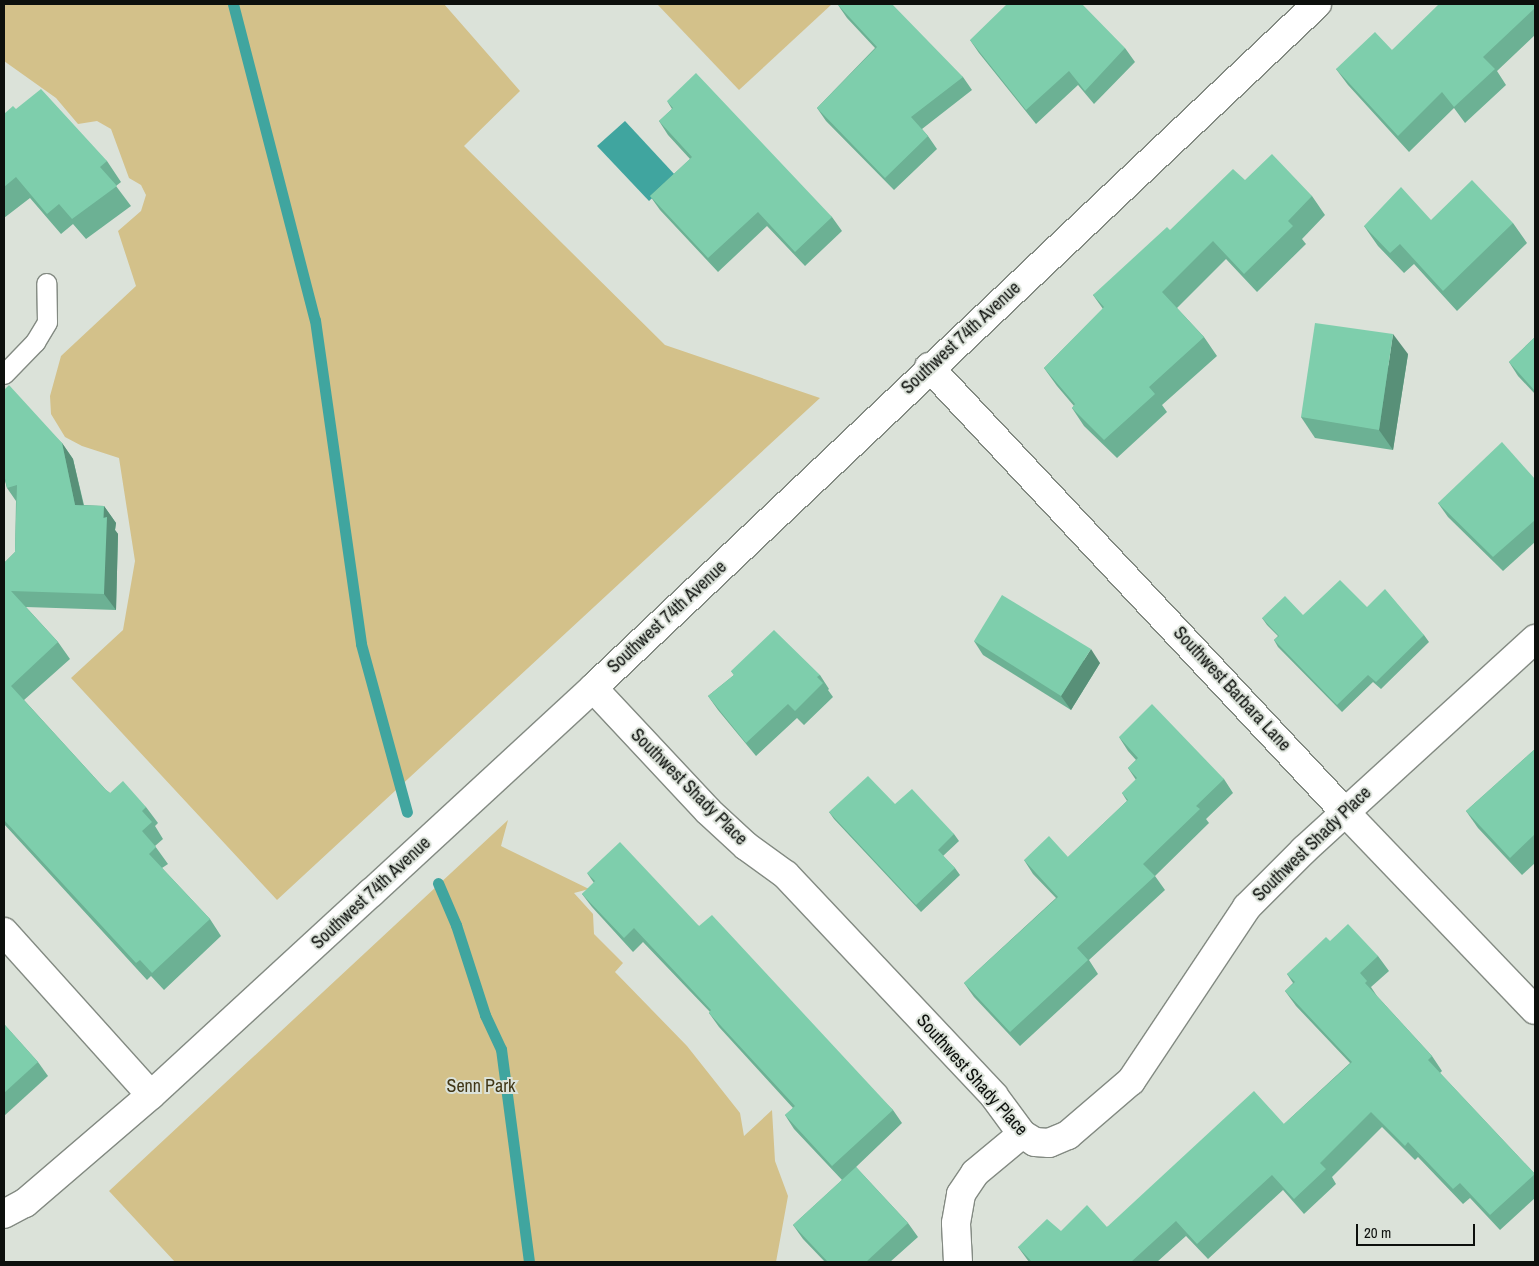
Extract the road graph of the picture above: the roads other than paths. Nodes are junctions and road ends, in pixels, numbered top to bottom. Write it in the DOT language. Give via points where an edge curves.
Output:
graph roads {
  1 [pos="1317,4"];
  2 [pos="46,283"];
  3 [pos="929,367"];
  4 [pos="4,374"];
  5 [pos="1535,638"];
  6 [pos="593,688"];
  7 [pos="1345,812"];
  8 [pos="4,932"];
  9 [pos="1535,1010"];
  10 [pos="152,1095"];
  11 [pos="1022,1134"];
  12 [pos="4,1214"];
  13 [pos="958,1262"];
  1 -- 3 [label="street, Southwest 74th Avenue"];
  2 -- 4 [label="lane" via="47,322 35,342"];
  3 -- 6 [label="street, Southwest 74th Avenue"];
  3 -- 7 [label="street, Southwest Barbara Lane"];
  5 -- 7 [label="street, Southwest Shady Place"];
  6 -- 10 [label="street, Southwest 74th Avenue"];
  6 -- 11 [label="street, Southwest Shady Place" via="708,811 746,846 786,875 994,1096"];
  7 -- 9 [label="street, Southwest Barbara Lane"];
  7 -- 11 [label="street, Southwest Shady Place" via="1247,907 1131,1081 1068,1135 1049,1143 1035,1142"];
  8 -- 10 [label="street"];
  10 -- 12 [label="street, Southwest 74th Avenue" via="24,1203"];
  11 -- 13 [label="street" via="975,1173 960,1194 956,1223"];
}
